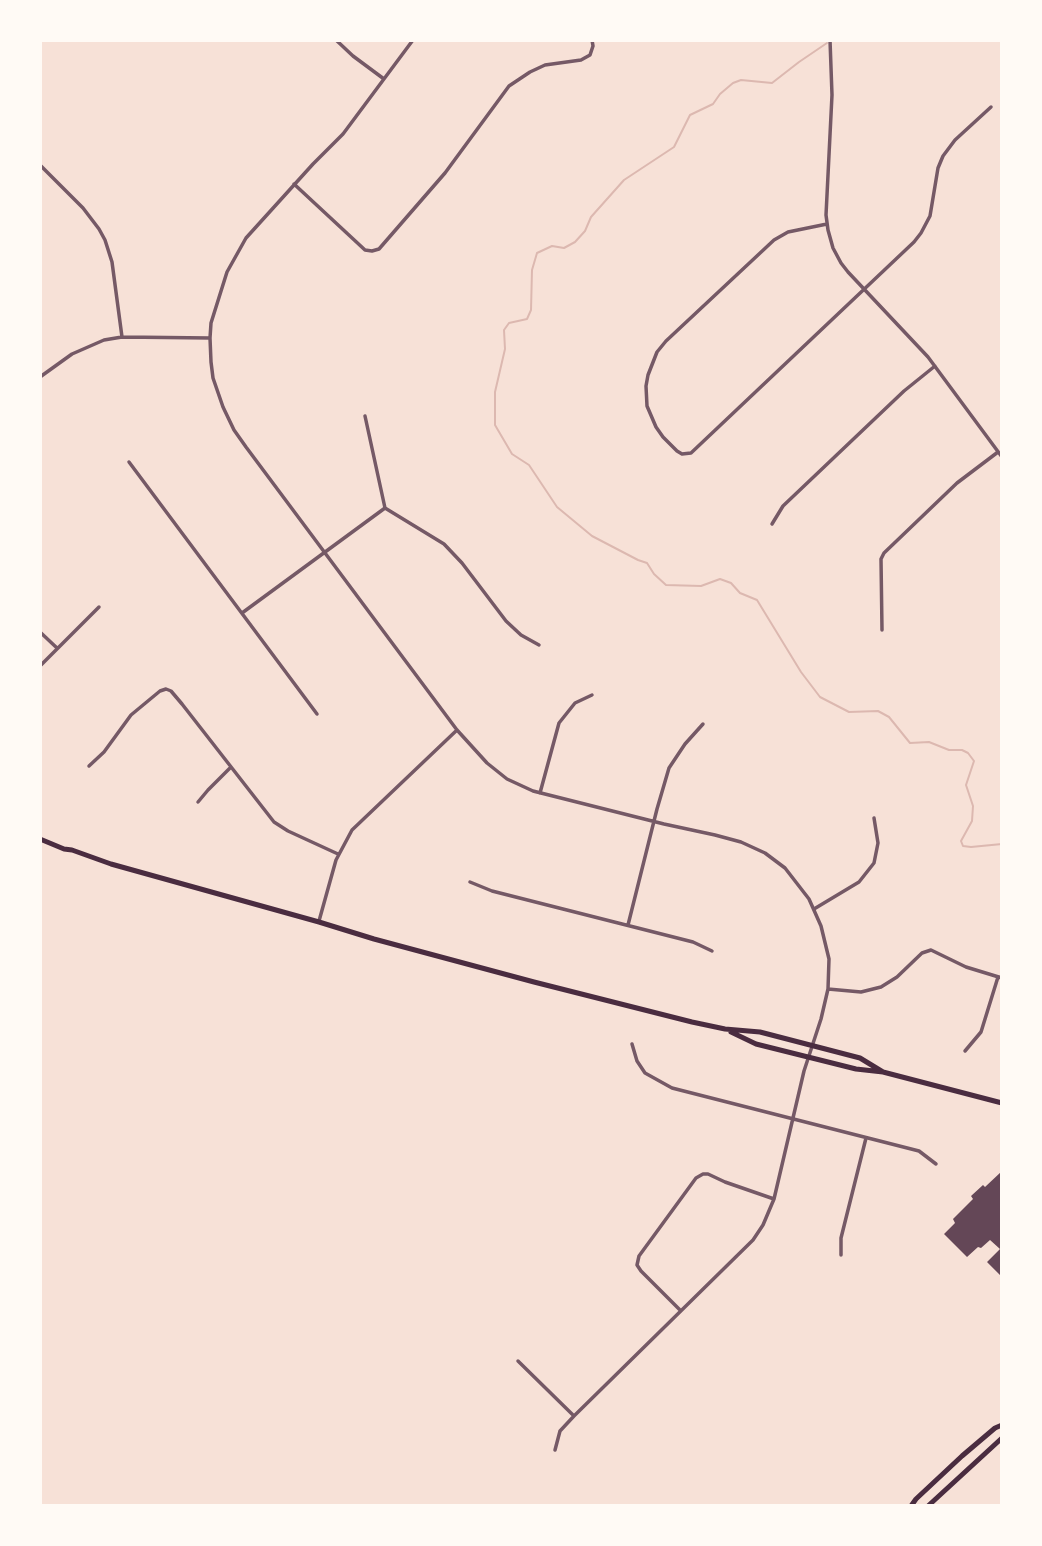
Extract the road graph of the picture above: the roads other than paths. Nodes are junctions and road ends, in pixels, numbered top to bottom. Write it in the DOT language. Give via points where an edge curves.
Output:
graph roads {
  1 [pos="336,40"];
  2 [pos="413,40"];
  3 [pos="592,40"];
  4 [pos="830,40"];
  5 [pos="384,79"];
  6 [pos="991,107"];
  7 [pos="40,165"];
  8 [pos="294,184"];
  9 [pos="827,224"];
  10 [pos="864,288"];
  11 [pos="122,337"];
  12 [pos="210,338"];
  13 [pos="935,366"];
  14 [pos="40,377"];
  15 [pos="365,416"];
  16 [pos="998,452"];
  17 [pos="1002,457"];
  18 [pos="129,462"];
  19 [pos="385,508"];
  20 [pos="772,524"];
  21 [pos="325,552"];
  22 [pos="99,607"];
  23 [pos="242,613"];
  24 [pos="881,630"];
  25 [pos="40,632"];
  26 [pos="539,645"];
  27 [pos="57,648"];
  28 [pos="40,666"];
  29 [pos="592,695"];
  30 [pos="317,714"];
  31 [pos="703,724"];
  32 [pos="457,730"];
  33 [pos="89,766"];
  34 [pos="231,767"];
  35 [pos="540,793"];
  36 [pos="198,802"];
  37 [pos="874,818"];
  38 [pos="654,821"];
  39 [pos="40,839"];
  40 [pos="338,854"];
  41 [pos="470,882"];
  42 [pos="814,909"];
  43 [pos="319,922"];
  44 [pos="628,925"];
  45 [pos="712,951"];
  46 [pos="1000,978"];
  47 [pos="828,989"];
  48 [pos="725,1029"];
  49 [pos="632,1044"];
  50 [pos="813,1045"];
  51 [pos="965,1051"];
  52 [pos="809,1057"];
  53 [pos="883,1072"];
  54 [pos="1002,1102"];
  55 [pos="794,1120"];
  56 [pos="866,1138"];
  57 [pos="936,1164"];
  58 [pos="774,1199"];
  59 [pos="841,1255"];
  60 [pos="680,1310"];
  61 [pos="518,1361"];
  62 [pos="574,1416"];
  63 [pos="1002,1424"];
  64 [pos="1002,1438"];
  65 [pos="555,1450"];
  66 [pos="911,1506"];
  67 [pos="928,1506"];
  1 -- 5 [label="street"];
  2 -- 5 [label="street"];
  3 -- 8 [label="street" via="590,55 581,60 545,65 509,86 445,173 379,249 365,250"];
  4 -- 9 [label="street"];
  5 -- 8 [label="street" via="343,134"];
  6 -- 10 [label="street" via="943,156 930,216 921,233"];
  7 -- 11 [label="street" via="83,208 105,240"];
  8 -- 12 [label="street" via="246,238 227,272"];
  9 -- 10 [label="street" via="841,263"];
  9 -- 10 [label="street" via="774,240 657,352 648,375 646,400 663,437 682,454 691,453"];
  10 -- 13 [label="street"];
  11 -- 12 [label="street"];
  11 -- 14 [label="street" via="78,351"];
  12 -- 21 [label="street" via="215,385 234,430"];
  13 -- 16 [label="street"];
  13 -- 20 [label="street" via="783,506"];
  15 -- 19 [label="street"];
  16 -- 17 [label="street"];
  16 -- 24 [label="street" via="957,483 884,554"];
  18 -- 23 [label="street"];
  19 -- 21 [label="street"];
  19 -- 26 [label="street" via="444,544 506,621"];
  21 -- 23 [label="street"];
  21 -- 32 [label="street"];
  22 -- 27 [label="street"];
  23 -- 30 [label="street"];
  25 -- 27 [label="street"];
  27 -- 28 [label="street"];
  29 -- 35 [label="street" via="575,703 559,723"];
  31 -- 38 [label="street" via="669,768"];
  32 -- 35 [label="street" via="500,775"];
  32 -- 40 [label="street" via="355,827"];
  33 -- 34 [label="street" via="131,715 166,689"];
  34 -- 36 [label="street"];
  34 -- 40 [label="street" via="274,822"];
  35 -- 38 [label="street"];
  37 -- 42 [label="street" via="878,843 874,863 859,882"];
  38 -- 42 [label="street" via="741,842 765,853 785,867"];
  38 -- 44 [label="street"];
  39 -- 43 [label="main road" via="111,864"];
  40 -- 43 [label="street"];
  41 -- 44 [label="street"];
  42 -- 47 [label="street" via="827,946"];
  43 -- 48 [label="main road"];
  44 -- 45 [label="street"];
  46 -- 47 [label="street" via="931,950 881,987 861,992"];
  46 -- 51 [label="street" via="981,1032"];
  47 -- 50 [label="street"];
  48 -- 50 [label="main road"];
  48 -- 52 [label="main road" via="756,1044"];
  49 -- 55 [label="street" via="645,1073 663,1084"];
  50 -- 52 [label="street"];
  50 -- 53 [label="main road" via="860,1058"];
  52 -- 53 [label="main road"];
  52 -- 55 [label="street"];
  53 -- 54 [label="main road"];
  55 -- 56 [label="street"];
  55 -- 58 [label="street"];
  56 -- 57 [label="street" via="919,1151"];
  56 -- 59 [label="street" via="841,1238"];
  58 -- 60 [label="street" via="753,1240"];
  58 -- 60 [label="street" via="708,1174 696,1178 637,1265"];
  60 -- 62 [label="street"];
  61 -- 62 [label="street"];
  62 -- 65 [label="street" via="560,1432"];
  63 -- 66 [label="main road"];
  64 -- 67 [label="main road"];
}
